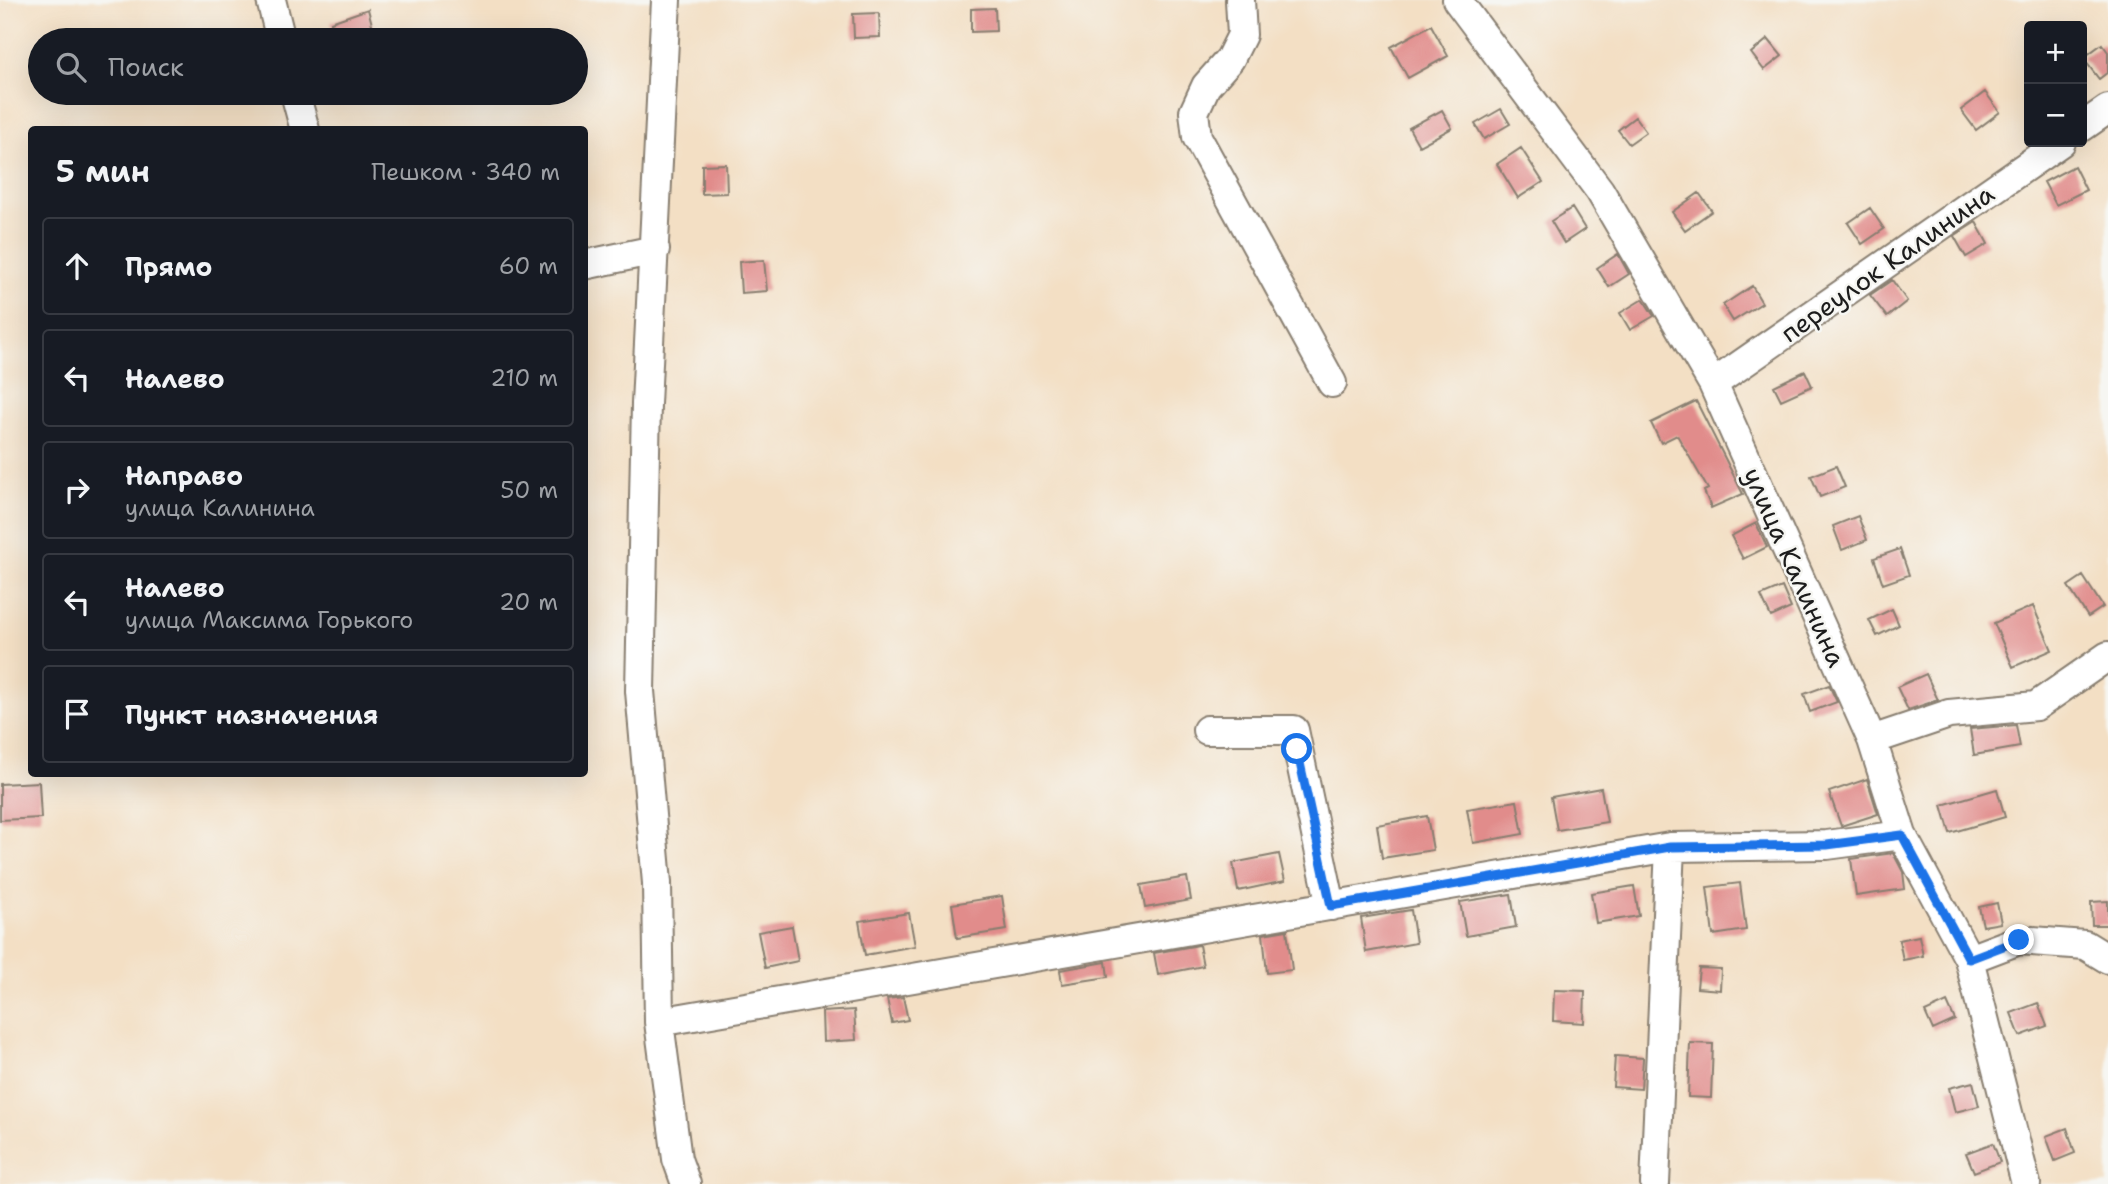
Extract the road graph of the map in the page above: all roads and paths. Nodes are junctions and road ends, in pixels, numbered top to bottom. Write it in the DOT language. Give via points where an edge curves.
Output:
graph roads {
  1 [pos="271,0"];
  2 [pos="666,0"];
  3 [pos="1240,0"];
  4 [pos="1457,0"];
  5 [pos="278,28"];
  6 [pos="298,105"];
  7 [pos="2108,109"];
  8 [pos="2087,124"];
  9 [pos="304,126"];
  10 [pos="2054,147"];
  11 [pos="655,250"];
  12 [pos="588,264"];
  13 [pos="1332,383"];
  14 [pos="1713,384"];
  15 [pos="2108,656"];
  16 [pos="1207,730"];
  17 [pos="1872,740"];
  18 [pos="1902,835"];
  19 [pos="1670,847"];
  20 [pos="1331,906"];
  21 [pos="1969,959"];
  22 [pos="2108,959"];
  23 [pos="659,1022"];
  24 [pos="686,1184"];
  25 [pos="1655,1184"];
  26 [pos="2025,1184"];
  1 -- 5 [label="street"];
  2 -- 11 [label="street"];
  3 -- 13 [label="street" via="1242,35 1206,86 1194,112 1196,137"];
  4 -- 14 [label="street, улица Калинина" via="1600,191"];
  6 -- 9 [label="street"];
  7 -- 8 [label="street"];
  10 -- 14 [label="street, переулок Калинина"];
  11 -- 12 [label="street"];
  11 -- 23 [label="street" via="646,404 640,691 657,883"];
  14 -- 17 [label="street, улица Калинина"];
  15 -- 17 [label="street" via="2036,706 1949,714"];
  16 -- 20 [label="street" via="1294,730"];
  17 -- 18 [label="street, улица Калинина"];
  18 -- 19 [label="street" via="1827,845"];
  18 -- 21 [label="street, улица Калинина"];
  19 -- 20 [label="street"];
  19 -- 25 [label="street"];
  20 -- 23 [label="street"];
  21 -- 22 [label="street" via="2019,940 2085,945"];
  21 -- 26 [label="street, улица Калинина"];
  23 -- 24 [label="street" via="677,1159"];
}
